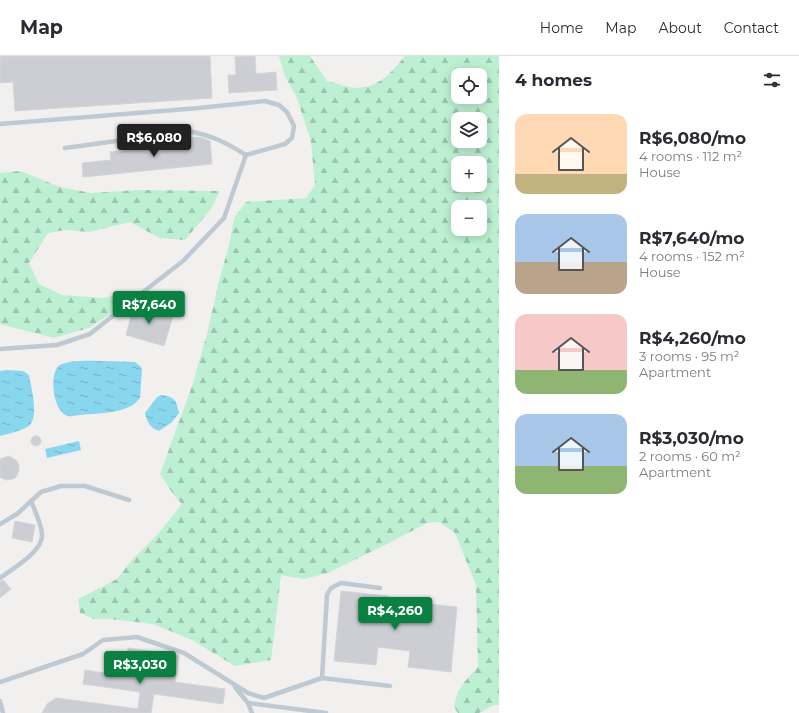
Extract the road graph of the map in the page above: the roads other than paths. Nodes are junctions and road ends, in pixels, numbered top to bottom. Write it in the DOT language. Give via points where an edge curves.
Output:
graph roads {
  1 [pos="0,124"];
  2 [pos="65,148"];
  3 [pos="246,155"];
  4 [pos="0,349"];
  5 [pos="129,500"];
  6 [pos="31,501"];
  7 [pos="0,524"];
  8 [pos="0,578"];
  9 [pos="380,588"];
  10 [pos="322,678"];
  11 [pos="0,682"];
  12 [pos="231,683"];
  13 [pos="390,686"];
  14 [pos="0,700"];
  15 [pos="248,703"];
  16 [pos="3,713"];
  17 [pos="252,713"];
  18 [pos="326,713"];
  1 -- 3 [label="lane" via="265,102 279,105 287,112 294,126 292,138 285,144"];
  2 -- 3 [label="lane" via="189,131 209,135"];
  3 -- 4 [label="lane" via="224,218 183,261 129,304 90,334 57,345"];
  5 -- 6 [label="lane" via="85,486 61,486 41,492"];
  6 -- 7 [label="lane" via="17,514"];
  6 -- 8 [label="lane" via="42,535 40,545"];
  9 -- 10 [label="lane" via="341,583 331,588 327,595"];
  10 -- 12 [label="lane" via="264,698 248,693"];
  10 -- 13 [label="lane"];
  11 -- 12 [label="lane" via="83,654 103,640 137,637 184,652"];
  12 -- 15 [label="lane"];
  14 -- 16 [label="lane"];
  15 -- 17 [label="lane"];
  15 -- 18 [label="lane"];
}
